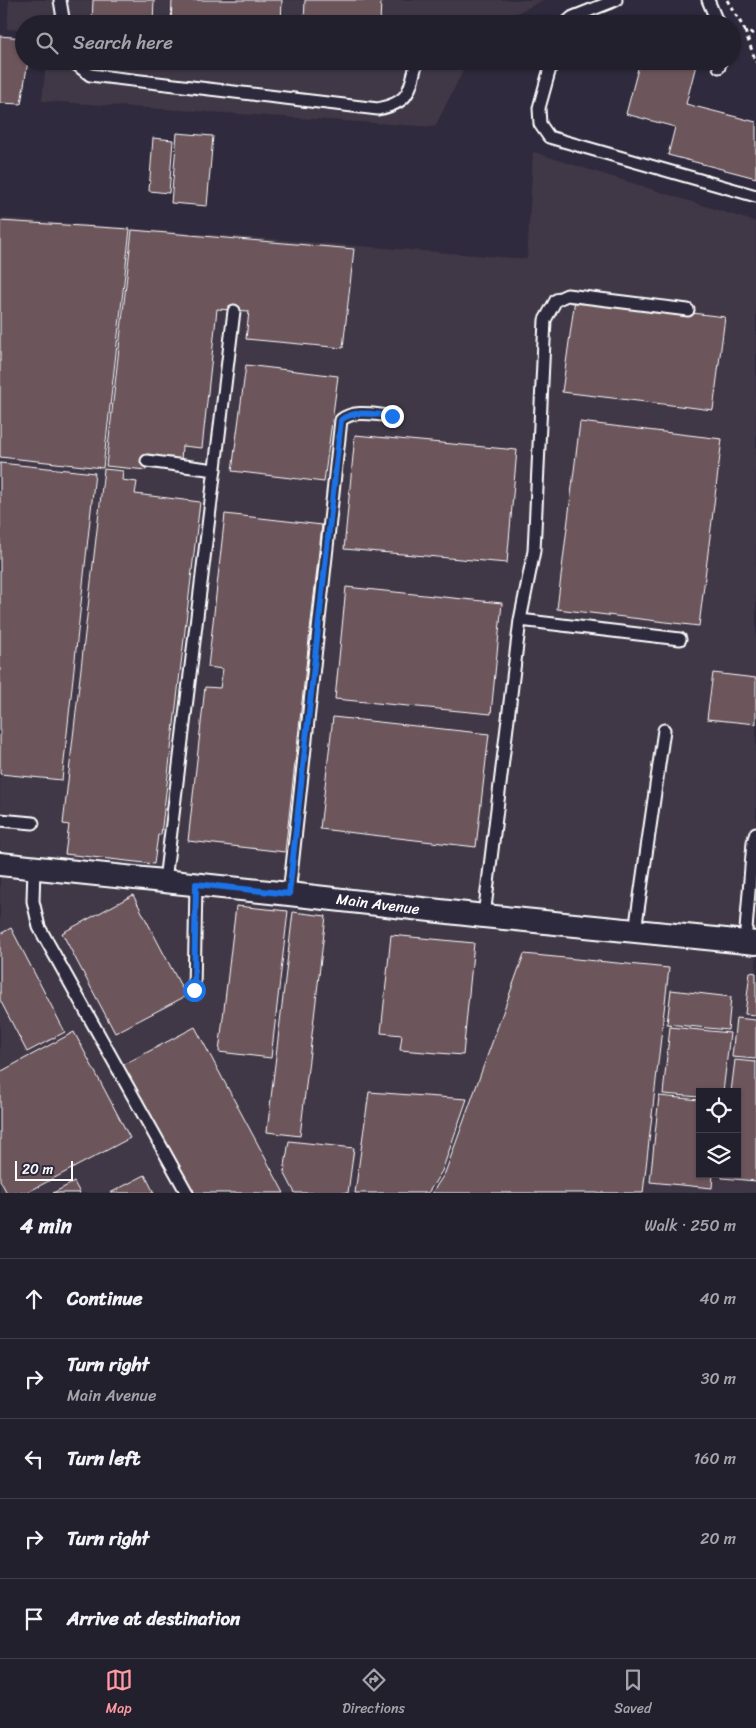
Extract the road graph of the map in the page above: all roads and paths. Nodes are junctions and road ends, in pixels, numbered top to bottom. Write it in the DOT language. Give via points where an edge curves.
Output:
graph roads {
  1 [pos="60,0"];
  2 [pos="616,0"];
  3 [pos="708,0"];
  4 [pos="727,0"];
  5 [pos="62,15"];
  6 [pos="578,15"];
  7 [pos="714,15"];
  8 [pos="736,15"];
  9 [pos="741,23"];
  10 [pos="745,30"];
  11 [pos="756,35"];
  12 [pos="756,62"];
  13 [pos="83,70"];
  14 [pos="415,70"];
  15 [pos="550,70"];
  16 [pos="756,196"];
  17 [pos="688,310"];
  18 [pos="234,311"];
  19 [pos="392,416"];
  20 [pos="147,461"];
  21 [pos="215,470"];
  22 [pos="520,620"];
  23 [pos="680,639"];
  24 [pos="664,730"];
  25 [pos="0,820"];
  26 [pos="33,823"];
  27 [pos="756,832"];
  28 [pos="0,864"];
  29 [pos="34,868"];
  30 [pos="165,881"];
  31 [pos="196,884"];
  32 [pos="289,894"];
  33 [pos="484,916"];
  34 [pos="635,931"];
  35 [pos="751,943"];
  36 [pos="194,990"];
  37 [pos="187,1193"];
  1 -- 5 [label="lane"];
  2 -- 6 [label="lane"];
  3 -- 7 [label="lane"];
  4 -- 8 [label="path"];
  9 -- 10 [label="path"];
  10 -- 11 [label="path"];
  10 -- 12 [label="path"];
  13 -- 14 [label="lane" via="90,76 378,109 403,100"];
  15 -- 16 [label="lane" via="539,108 540,124 549,137"];
  17 -- 22 [label="lane" via="567,295 556,300 549,311 545,320 534,551"];
  18 -- 21 [label="lane"];
  19 -- 32 [label="lane" via="356,413 341,420"];
  20 -- 21 [label="lane"];
  21 -- 30 [label="lane"];
  22 -- 23 [label="lane"];
  22 -- 33 [label="lane"];
  24 -- 34 [label="lane"];
  25 -- 26 [label="lane"];
  27 -- 35 [label="lane" via="753,842"];
  28 -- 29 [label="street, Main Avenue"];
  29 -- 30 [label="street, Main Avenue"];
  29 -- 37 [label="lane" via="33,901 38,927"];
  30 -- 31 [label="street, Main Avenue"];
  31 -- 32 [label="street, Main Avenue"];
  31 -- 36 [label="lane"];
  32 -- 33 [label="street, Main Avenue"];
  33 -- 34 [label="street, Main Avenue"];
  34 -- 35 [label="street, Main Avenue"];
}
